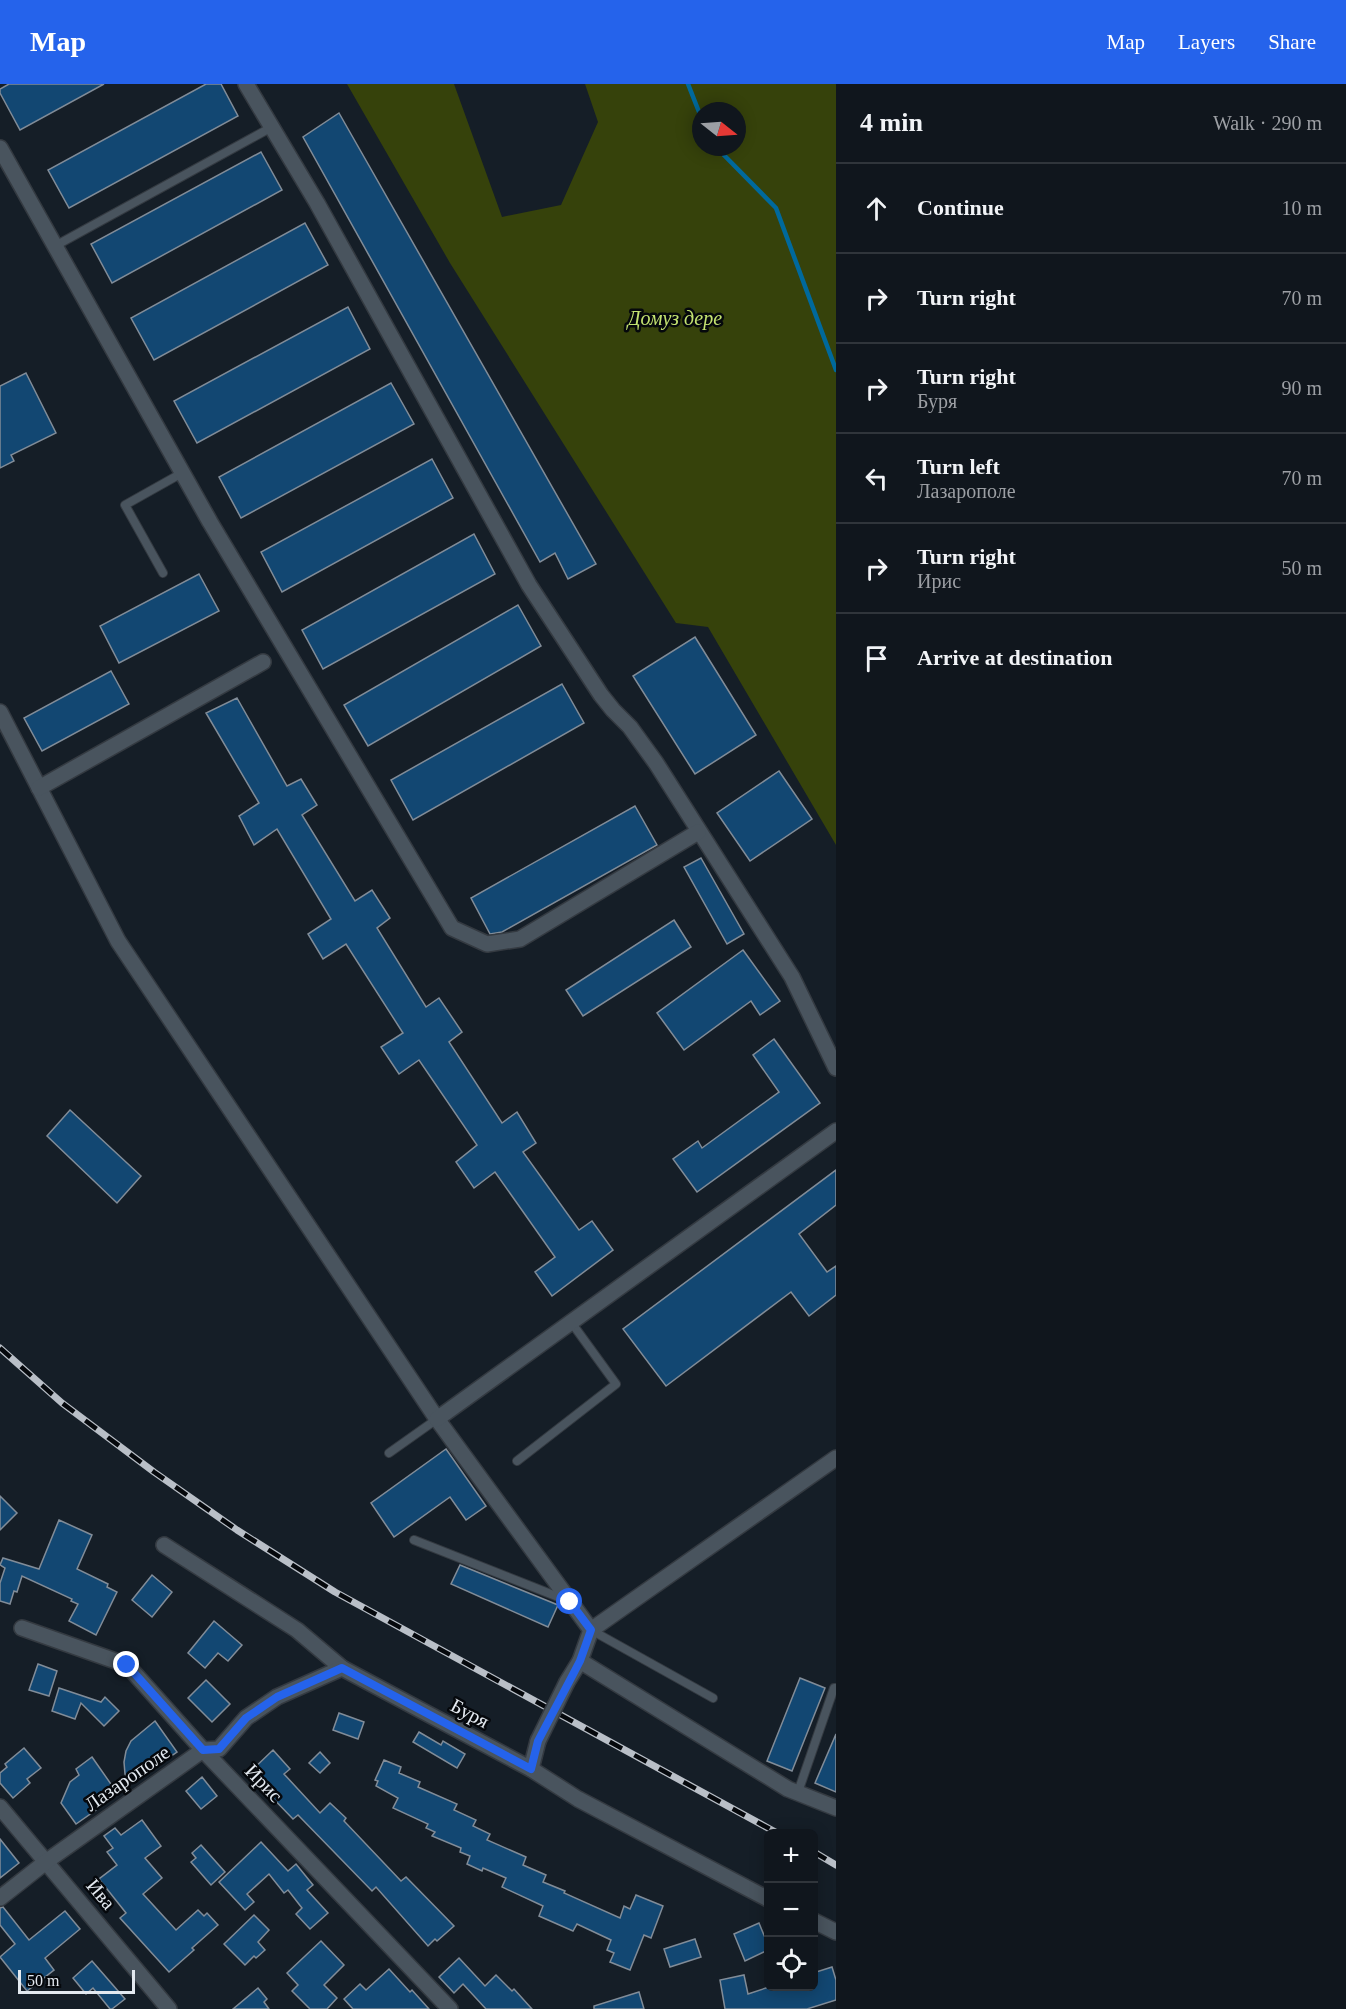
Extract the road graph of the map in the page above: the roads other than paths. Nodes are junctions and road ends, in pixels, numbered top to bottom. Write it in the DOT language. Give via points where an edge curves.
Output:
graph roads {
  1 [pos="246,84"];
  2 [pos="272,127"];
  3 [pos="0,148"];
  4 [pos="55,246"];
  5 [pos="182,473"];
  6 [pos="163,573"];
  7 [pos="262,662"];
  8 [pos="0,712"];
  9 [pos="39,788"];
  10 [pos="698,832"];
  11 [pos="836,1068"];
  12 [pos="836,1131"];
  13 [pos="571,1322"];
  14 [pos="436,1419"];
  15 [pos="389,1454"];
  16 [pos="836,1458"];
  17 [pos="517,1461"];
  18 [pos="414,1540"];
  19 [pos="164,1545"];
  20 [pos="570,1602"];
  21 [pos="22,1628"];
  22 [pos="591,1630"];
  23 [pos="580,1661"];
  24 [pos="342,1668"];
  25 [pos="836,1688"];
  26 [pos="714,1698"];
  27 [pos="203,1750"];
  28 [pos="531,1769"];
  29 [pos="798,1792"];
  30 [pos="0,1807"];
  31 [pos="836,1808"];
  32 [pos="47,1861"];
  33 [pos="764,1897"];
  34 [pos="0,1899"];
  35 [pos="818,1923"];
  36 [pos="836,1932"];
  37 [pos="169,2009"];
  38 [pos="450,2009"];
  1 -- 2 [label="street"];
  2 -- 4 [label="lane"];
  2 -- 10 [label="street" via="529,585 601,695 656,763"];
  3 -- 4 [label="street"];
  4 -- 5 [label="street"];
  5 -- 6 [label="lane" via="125,505"];
  5 -- 10 [label="street" via="452,928 487,944 520,939"];
  7 -- 9 [label="street"];
  8 -- 9 [label="street"];
  9 -- 14 [label="street" via="118,941"];
  10 -- 11 [label="street" via="792,977"];
  12 -- 13 [label="street"];
  13 -- 14 [label="street"];
  13 -- 17 [label="lane" via="616,1384"];
  14 -- 15 [label="lane"];
  14 -- 20 [label="street"];
  16 -- 22 [label="street"];
  18 -- 20 [label="lane"];
  19 -- 24 [label="street, Буря" via="297,1630"];
  20 -- 22 [label="street"];
  21 -- 27 [label="street, Ирис" via="127,1665"];
  22 -- 23 [label="street"];
  22 -- 26 [label="lane"];
  23 -- 28 [label="street, bridge" via="538,1741"];
  23 -- 29 [label="street"];
  24 -- 27 [label="street, Лазарополе" via="277,1697 246,1718 219,1749"];
  24 -- 28 [label="street, Буря"];
  25 -- 29 [label="lane"];
  27 -- 32 [label="street, Лазарополе"];
  27 -- 38 [label="street, Ирис"];
  28 -- 33 [label="street, Буря" via="578,1799"];
  29 -- 31 [label="street"];
  30 -- 32 [label="street, Ива"];
  32 -- 34 [label="street, Лазарополе"];
  32 -- 37 [label="street, Ива"];
  35 -- 36 [label="street"];
}
